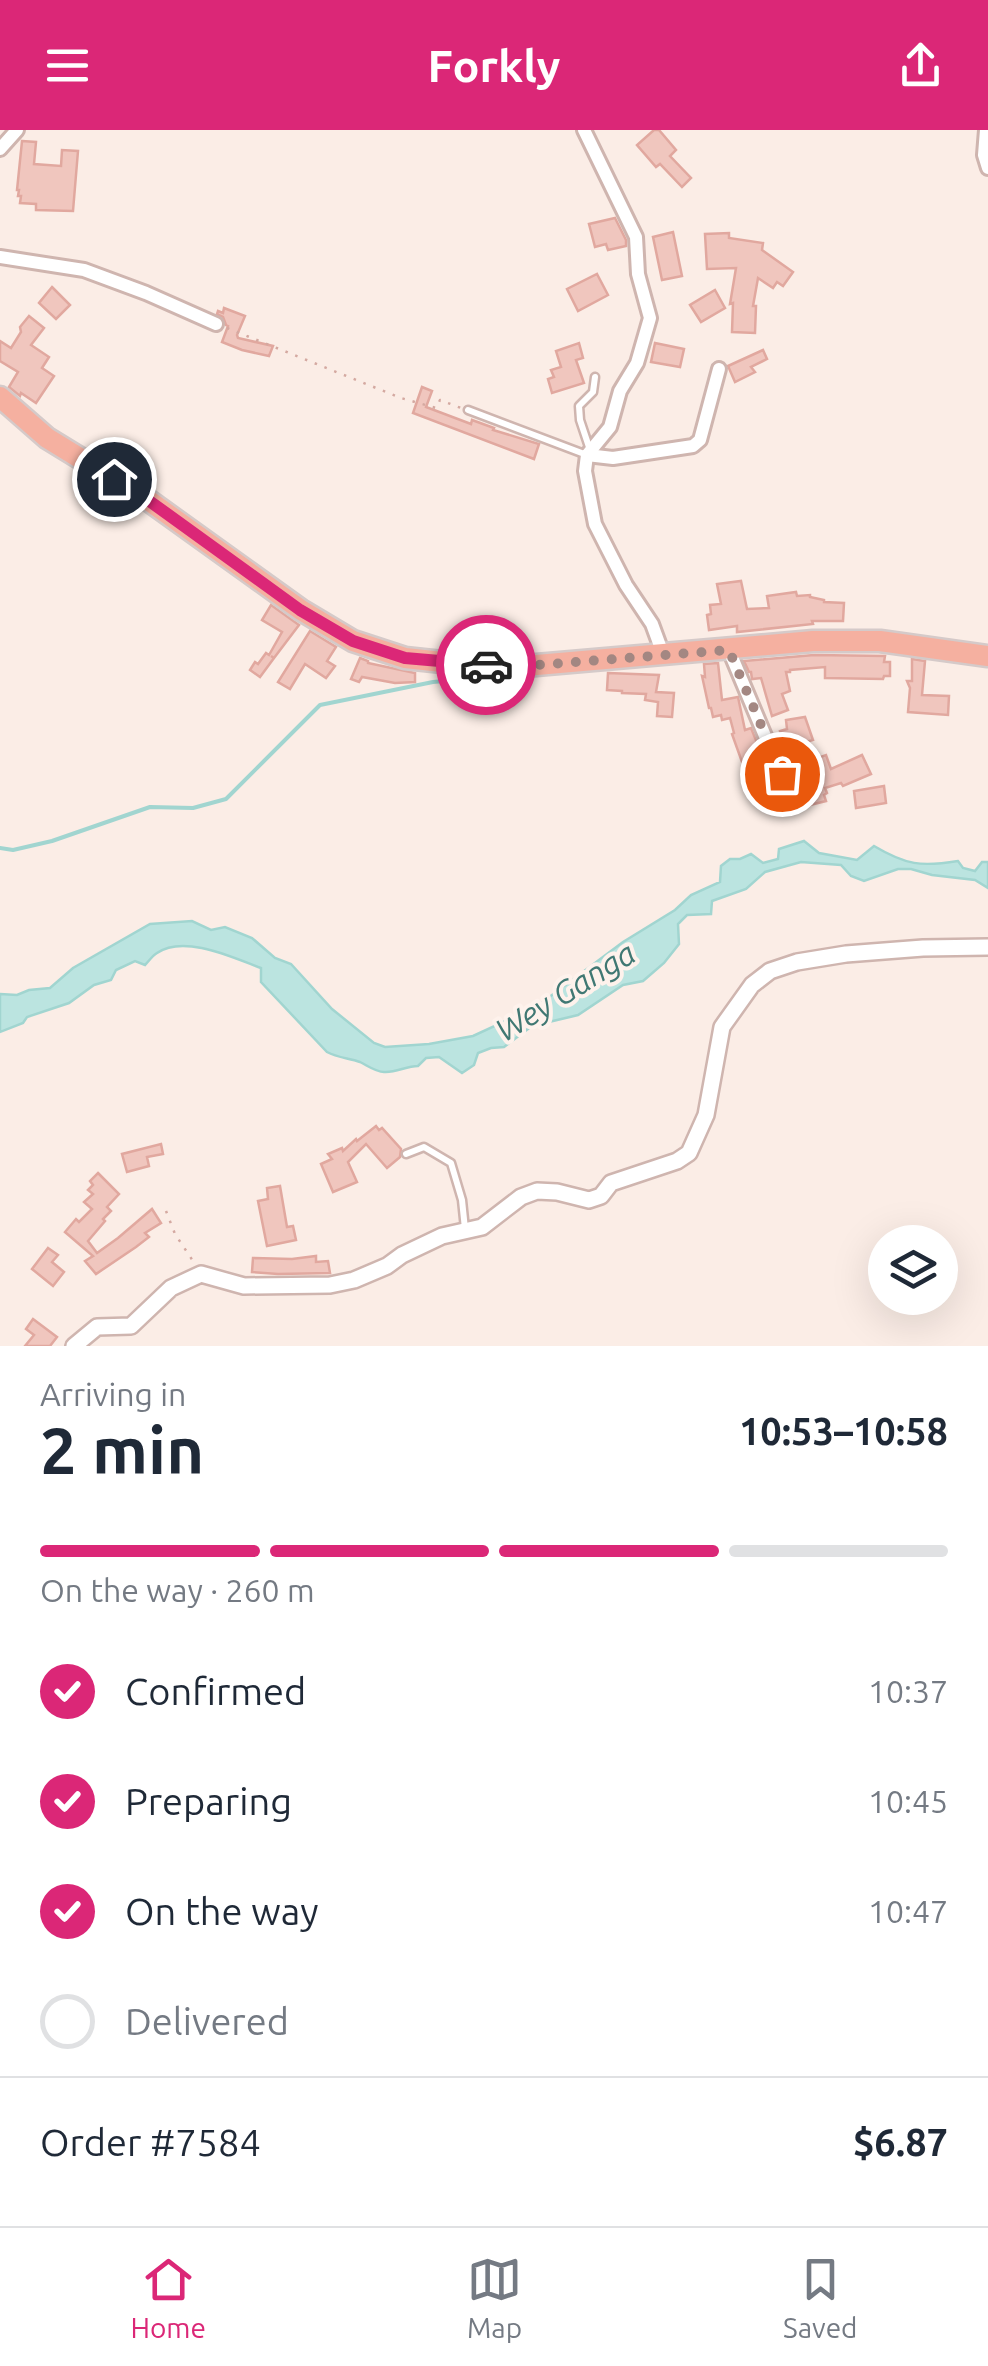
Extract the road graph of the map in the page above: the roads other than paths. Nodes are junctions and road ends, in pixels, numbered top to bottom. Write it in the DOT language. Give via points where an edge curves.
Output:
graph roads {
  1 [pos="17,130"];
  2 [pos="584,130"];
  3 [pos="986,130"];
  4 [pos="0,149"];
  5 [pos="988,168"];
  6 [pos="0,257"];
  7 [pos="216,324"];
  8 [pos="719,369"];
  9 [pos="594,377"];
  10 [pos="0,398"];
  11 [pos="468,410"];
  12 [pos="589,453"];
  13 [pos="729,650"];
  14 [pos="663,654"];
  15 [pos="988,656"];
  16 [pos="782,774"];
  17 [pos="988,947"];
  18 [pos="406,1154"];
  19 [pos="466,1232"];
  20 [pos="74,1346"];
  1 -- 4 [label="street"];
  2 -- 12 [label="street" via="636,237 650,318 610,428"];
  3 -- 5 [label="street"];
  6 -- 7 [label="street" via="84,270"];
  8 -- 12 [label="street" via="693,446 613,458"];
  9 -- 12 [label="lane" via="593,392 579,406"];
  10 -- 14 [label="highway" via="47,438 353,641 405,658 461,664 525,666"];
  11 -- 12 [label="lane"];
  12 -- 14 [label="street" via="585,471 595,524"];
  13 -- 14 [label="highway"];
  13 -- 15 [label="highway" via="880,641"];
  13 -- 16 [label="street"];
  17 -- 19 [label="street" via="846,954 770,971 722,1027 706,1115 689,1154 611,1183 589,1200 537,1191"];
  18 -- 19 [label="lane" via="424,1147 451,1164"];
  19 -- 20 [label="street" via="330,1285 244,1286 201,1274 170,1288 132,1326 97,1327"];
}
